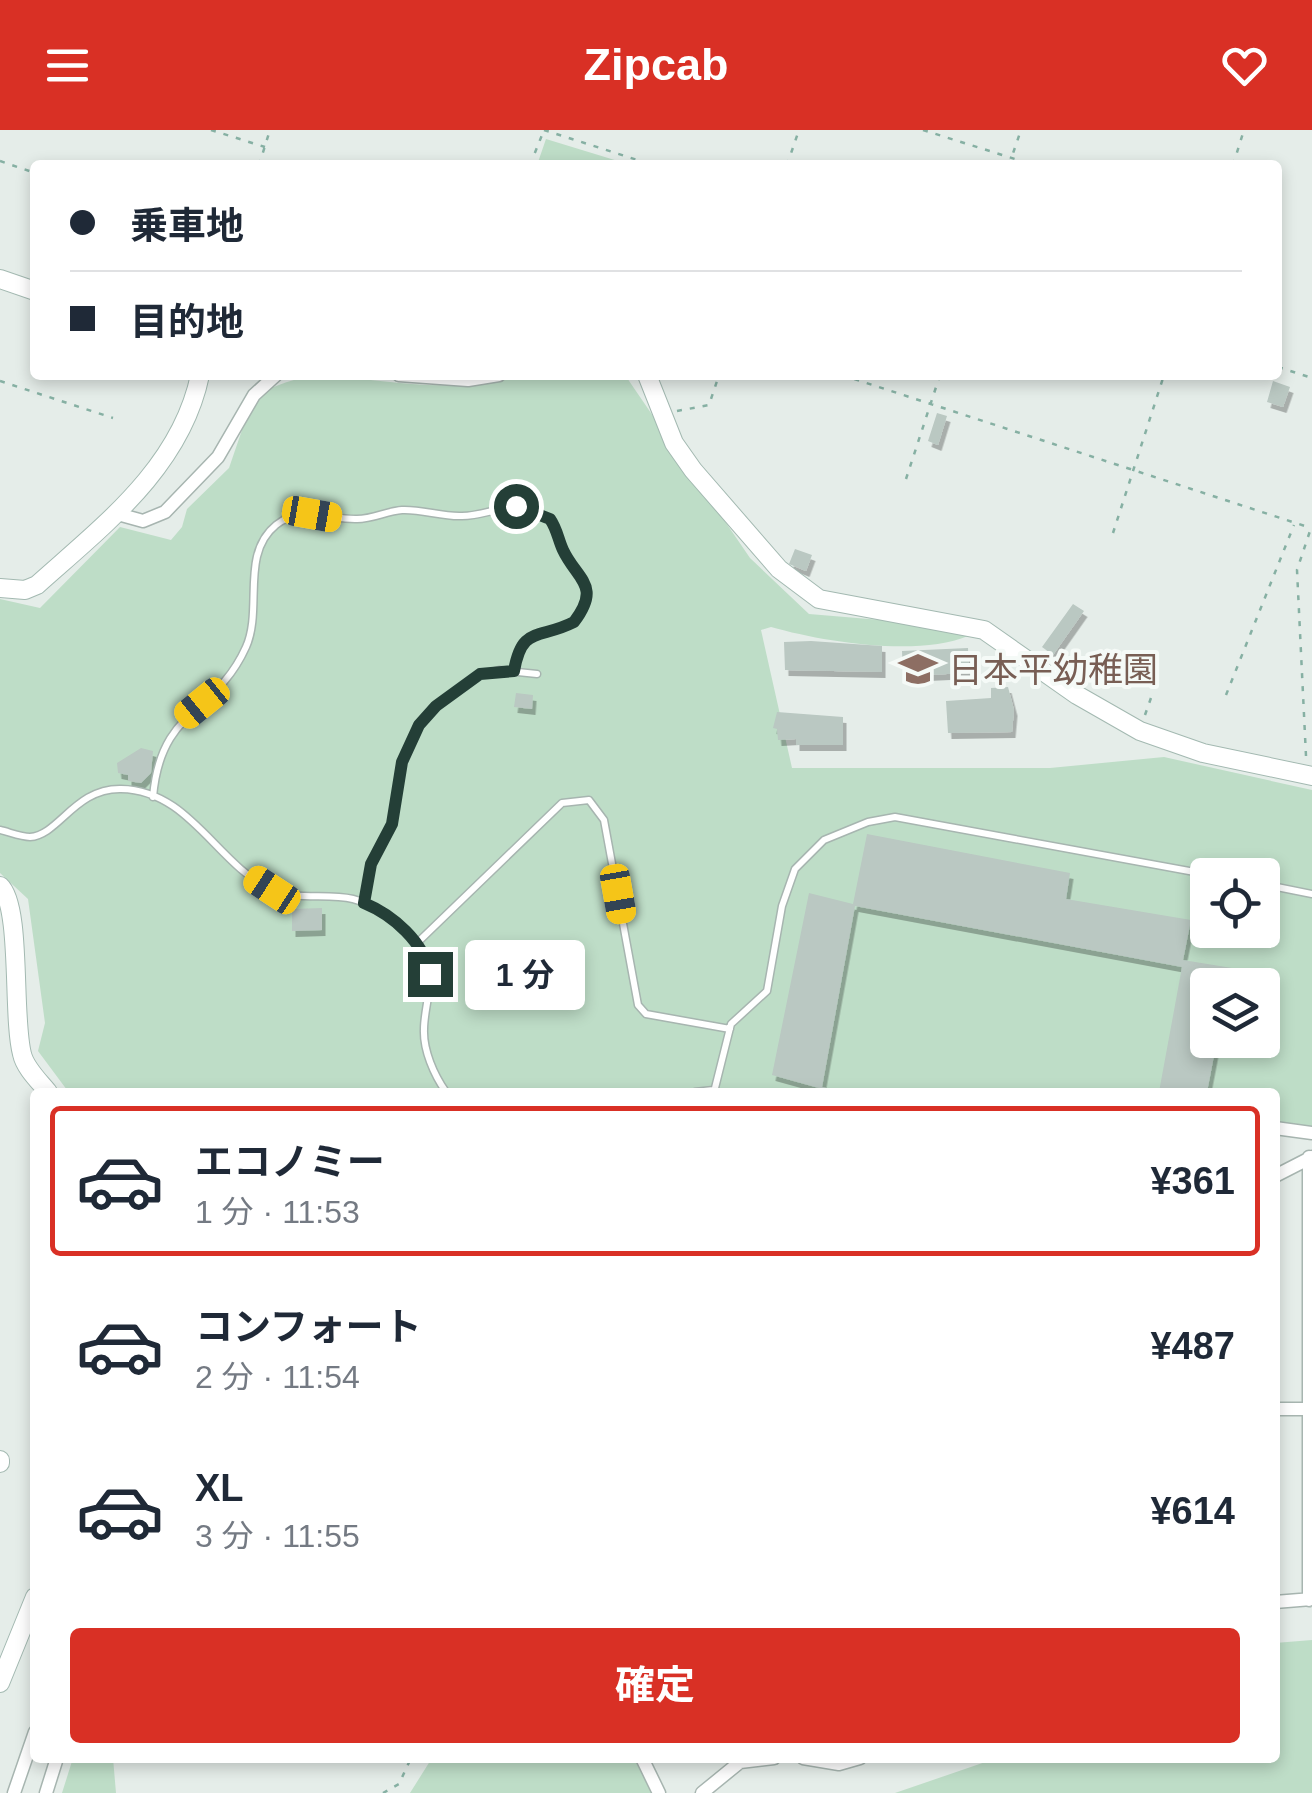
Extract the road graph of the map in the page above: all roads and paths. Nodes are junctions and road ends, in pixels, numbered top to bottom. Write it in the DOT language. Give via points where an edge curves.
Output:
graph roads {
  1 [pos="211,130"];
  2 [pos="270,130"];
  3 [pos="544,130"];
  4 [pos="798,130"];
  5 [pos="923,130"];
  6 [pos="1020,130"];
  7 [pos="1244,130"];
  8 [pos="265,148"];
  9 [pos="1011,158"];
  10 [pos="261,160"];
  11 [pos="532,160"];
  12 [pos="637,160"];
  13 [pos="789,160"];
  14 [pos="1018,160"];
  15 [pos="1235,160"];
  16 [pos="0,162"];
  17 [pos="30,171"];
  18 [pos="0,280"];
  19 [pos="30,289"];
  20 [pos="1282,368"];
  21 [pos="1312,378"];
  22 [pos="199,380"];
  23 [pos="270,380"];
  24 [pos="649,380"];
  25 [pos="717,380"];
  26 [pos="857,380"];
  27 [pos="938,380"];
  28 [pos="1162,380"];
  29 [pos="0,381"];
  30 [pos="931,404"];
  31 [pos="661,414"];
  32 [pos="112,418"];
  33 [pos="1132,470"];
  34 [pos="906,479"];
  35 [pos="114,514"];
  36 [pos="1295,522"];
  37 [pos="1311,526"];
  38 [pos="1112,533"];
  39 [pos="0,588"];
  40 [pos="514,671"];
  41 [pos="537,674"];
  42 [pos="1226,695"];
  43 [pos="1152,696"];
  44 [pos="1304,720"];
  45 [pos="1312,720"];
  46 [pos="1140,730"];
  47 [pos="1310,776"];
  48 [pos="154,797"];
  49 [pos="0,830"];
  50 [pos="1190,871"];
  51 [pos="0,886"];
  52 [pos="1280,888"];
  53 [pos="1312,894"];
  54 [pos="364,903"];
  55 [pos="416,944"];
  56 [pos="730,1029"];
  57 [pos="45,1088"];
  58 [pos="444,1088"];
  59 [pos="714,1088"];
  60 [pos="1280,1129"];
  61 [pos="1312,1134"];
  62 [pos="1310,1157"];
  63 [pos="1280,1173"];
  64 [pos="1280,1409"];
  65 [pos="1310,1409"];
  66 [pos="1311,1599"];
  67 [pos="1280,1602"];
  68 [pos="30,1609"];
  69 [pos="0,1683"];
  70 [pos="30,1747"];
  71 [pos="55,1763"];
  72 [pos="409,1763"];
  73 [pos="644,1763"];
  74 [pos="736,1763"];
  75 [pos="14,1793"];
  76 [pos="46,1793"];
  77 [pos="384,1793"];
  78 [pos="658,1793"];
  79 [pos="702,1793"];
  1 -- 8 [label="path"];
  2 -- 8 [label="path"];
  3 -- 11 [label="path"];
  3 -- 12 [label="path"];
  4 -- 13 [label="path"];
  5 -- 9 [label="path"];
  6 -- 9 [label="path"];
  7 -- 15 [label="path"];
  8 -- 10 [label="path"];
  9 -- 14 [label="path"];
  16 -- 17 [label="path"];
  18 -- 19 [label="street"];
  20 -- 21 [label="path"];
  22 -- 35 [label="street" via="176,445"];
  23 -- 35 [label="street" via="254,394 218,458 165,512 142,521"];
  24 -- 31 [label="street"];
  25 -- 31 [label="path" via="709,405"];
  26 -- 30 [label="path"];
  27 -- 30 [label="path"];
  28 -- 33 [label="path"];
  29 -- 32 [label="path"];
  30 -- 33 [label="path"];
  30 -- 34 [label="path"];
  31 -- 46 [label="street" via="692,470 798,586 836,606 984,630"];
  33 -- 36 [label="path"];
  33 -- 38 [label="path"];
  35 -- 39 [label="street" via="37,585"];
  36 -- 37 [label="path"];
  36 -- 42 [label="path"];
  37 -- 44 [label="path" via="1297,570"];
  40 -- 41 [label="lane"];
  40 -- 48 [label="lane" via="526,638 574,622 587,596 586,579 550,519 516,506 462,516 415,510 366,519 289,518 275,525 256,556 246,646 223,686 182,719 168,740 156,763"];
  40 -- 54 [label="lane" via="480,674 419,725 402,762 392,824 371,864"];
  43 -- 46 [label="path"];
  44 -- 45 [label="path"];
  44 -- 47 [label="path"];
  46 -- 47 [label="street" via="1203,753"];
  48 -- 49 [label="lane" via="122,788 96,792 43,833"];
  48 -- 54 [label="lane" via="197,823 242,870 272,890"];
  50 -- 56 [label="lane" via="895,817 868,822 824,840 795,869 766,991"];
  51 -- 57 [label="street" via="10,894 14,914 22,1056"];
  52 -- 53 [label="lane"];
  54 -- 55 [label="lane"];
  55 -- 56 [label="lane" via="562,803 589,800 604,820 638,1006 646,1014"];
  55 -- 58 [label="lane" via="430,974 424,1032"];
  56 -- 59 [label="lane"];
  60 -- 61 [label="street"];
  62 -- 63 [label="street"];
  62 -- 65 [label="street"];
  64 -- 65 [label="street"];
  65 -- 66 [label="street"];
  66 -- 67 [label="street"];
  68 -- 69 [label="street"];
  70 -- 75 [label="street"];
  71 -- 76 [label="street"];
  72 -- 77 [label="path" via="399,1784"];
  73 -- 78 [label="street"];
  74 -- 79 [label="street"];
}
